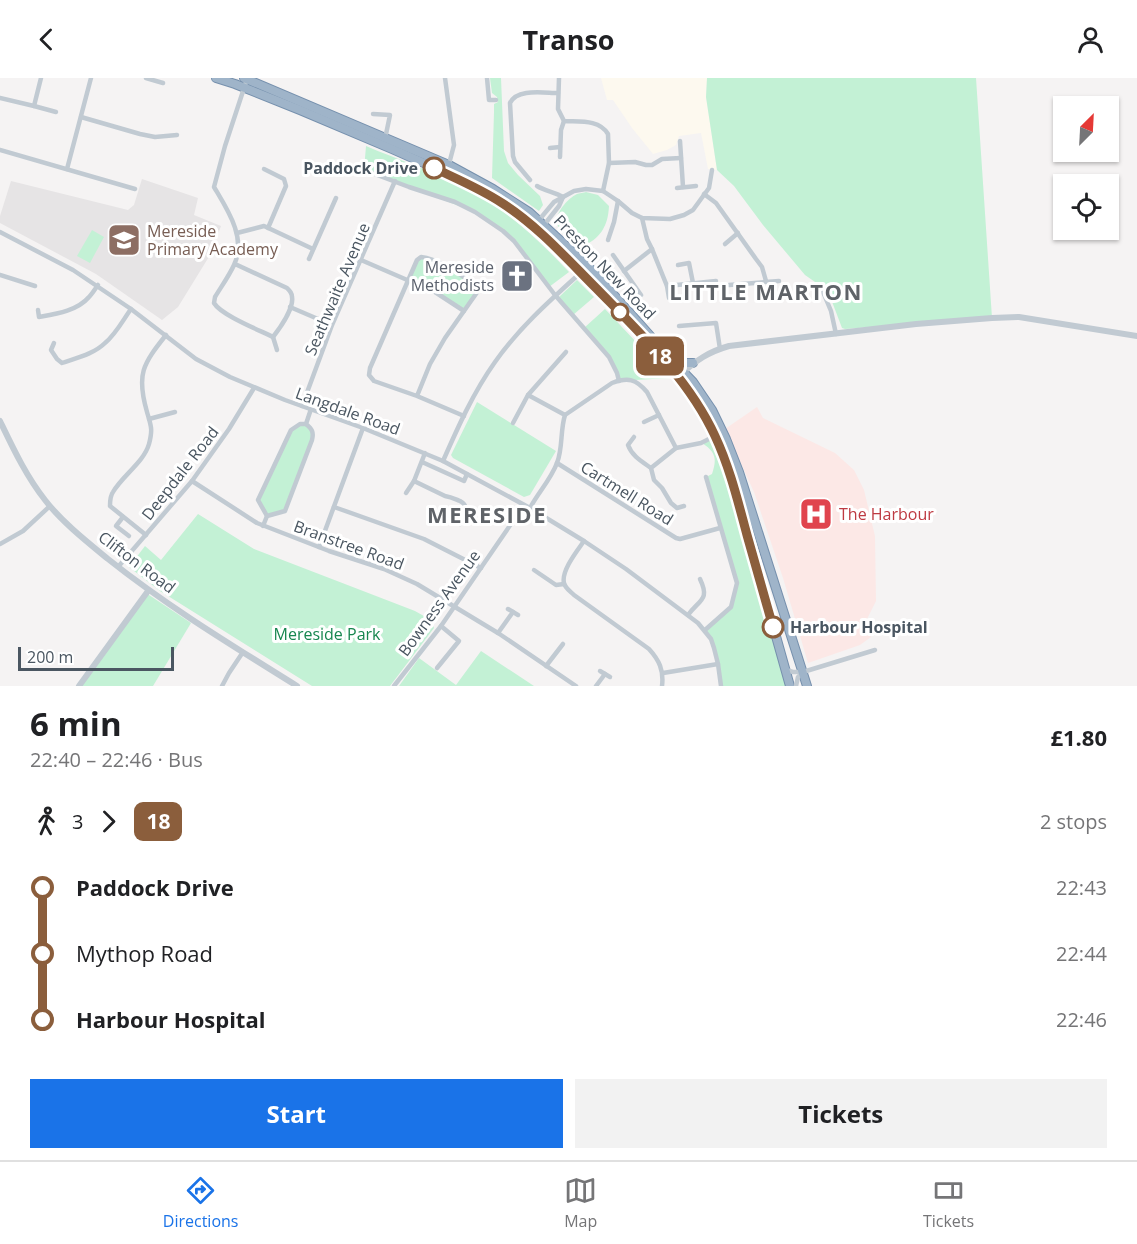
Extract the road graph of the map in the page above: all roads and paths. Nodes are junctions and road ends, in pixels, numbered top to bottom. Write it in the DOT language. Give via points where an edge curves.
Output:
graph roads {
  1 [pos="41,78"];
  2 [pos="91,78"];
  3 [pos="146,78"];
  4 [pos="216,78"];
  5 [pos="445,78"];
  6 [pos="487,78"];
  7 [pos="559,78"];
  8 [pos="159,81"];
  9 [pos="241,81"];
  10 [pos="558,93"];
  11 [pos="0,98"];
  12 [pos="496,100"];
  13 [pos="34,106"];
  14 [pos="56,112"];
  15 [pos="373,114"];
  16 [pos="81,117"];
  17 [pos="564,121"];
  18 [pos="177,135"];
  19 [pos="511,135"];
  20 [pos="519,135"];
  21 [pos="385,139"];
  22 [pos="680,141"];
  23 [pos="560,147"];
  24 [pos="550,148"];
  25 [pos="0,150"];
  26 [pos="560,157"];
  27 [pos="681,158"];
  28 [pos="609,163"];
  29 [pos="67,169"];
  30 [pos="447,169"];
  31 [pos="264,170"];
  32 [pos="364,170"];
  33 [pos="712,170"];
  34 [pos="530,180"];
  35 [pos="395,181"];
  36 [pos="537,186"];
  37 [pos="696,186"];
  38 [pos="214,187"];
  39 [pos="135,189"];
  40 [pos="207,190"];
  41 [pos="603,191"];
  42 [pos="704,194"];
  43 [pos="562,196"];
  44 [pos="336,198"];
  45 [pos="618,201"];
  46 [pos="642,218"];
  47 [pos="541,223"];
  48 [pos="529,224"];
  49 [pos="268,228"];
  50 [pos="0,232"];
  51 [pos="237,233"];
  52 [pos="738,233"];
  53 [pos="542,235"];
  54 [pos="608,240"];
  55 [pos="725,244"];
  56 [pos="313,249"];
  57 [pos="652,249"];
  58 [pos="613,255"];
  59 [pos="309,259"];
  60 [pos="361,260"];
  61 [pos="235,264"];
  62 [pos="678,265"];
  63 [pos="588,266"];
  64 [pos="624,271"];
  65 [pos="581,272"];
  66 [pos="0,275"];
  67 [pos="408,281"];
  68 [pos="716,281"];
  69 [pos="766,281"];
  70 [pos="779,281"];
  71 [pos="693,283"];
  72 [pos="98,285"];
  73 [pos="667,285"];
  74 [pos="729,285"];
  75 [pos="35,286"];
  76 [pos="823,292"];
  77 [pos="555,295"];
  78 [pos="641,296"];
  79 [pos="669,298"];
  80 [pos="290,307"];
  81 [pos="131,309"];
  82 [pos="38,310"];
  83 [pos="464,311"];
  84 [pos="325,322"];
  85 [pos="679,326"];
  86 [pos="645,329"];
  87 [pos="836,334"];
  88 [pos="166,335"];
  89 [pos="1137,336"];
  90 [pos="273,337"];
  91 [pos="54,344"];
  92 [pos="45,346"];
  93 [pos="720,348"];
  94 [pos="51,350"];
  95 [pos="277,350"];
  96 [pos="566,352"];
  97 [pos="693,363"];
  98 [pos="681,374"];
  99 [pos="619,381"];
  100 [pos="254,388"];
  101 [pos="528,395"];
  102 [pos="417,396"];
  103 [pos="302,406"];
  104 [pos="311,409"];
  105 [pos="175,412"];
  106 [pos="464,416"];
  107 [pos="565,416"];
  108 [pos="659,416"];
  109 [pos="149,419"];
  110 [pos="0,421"];
  111 [pos="644,422"];
  112 [pos="513,423"];
  113 [pos="306,424"];
  114 [pos="363,428"];
  115 [pos="715,436"];
  116 [pos="634,437"];
  117 [pos="676,448"];
  118 [pos="425,453"];
  119 [pos="443,461"];
  120 [pos="422,462"];
  121 [pos="558,463"];
  122 [pos="651,468"];
  123 [pos="467,474"];
  124 [pos="706,477"];
  125 [pos="192,481"];
  126 [pos="414,481"];
  127 [pos="406,494"];
  128 [pos="524,505"];
  129 [pos="50,506"];
  130 [pos="684,506"];
  131 [pos="334,507"];
  132 [pos="466,508"];
  133 [pos="530,508"];
  134 [pos="473,511"];
  135 [pos="267,516"];
  136 [pos="123,517"];
  137 [pos="459,524"];
  138 [pos="263,526"];
  139 [pos="720,528"];
  140 [pos="129,536"];
  141 [pos="146,536"];
  142 [pos="584,541"];
  143 [pos="0,544"];
  144 [pos="320,547"];
  145 [pos="118,567"];
  146 [pos="481,568"];
  147 [pos="534,570"];
  148 [pos="700,579"];
  149 [pos="564,584"];
  150 [pos="148,591"];
  151 [pos="453,606"];
  152 [pos="513,612"];
  153 [pos="688,615"];
  154 [pos="441,626"];
  155 [pos="705,630"];
  156 [pos="498,633"];
  157 [pos="562,644"];
  158 [pos="875,650"];
  159 [pos="243,652"];
  160 [pos="718,664"];
  161 [pos="546,666"];
  162 [pos="437,668"];
  163 [pos="785,669"];
  164 [pos="803,672"];
  165 [pos="663,673"];
  166 [pos="605,674"];
  167 [pos="80,686"];
  168 [pos="222,686"];
  169 [pos="297,686"];
  170 [pos="394,686"];
  171 [pos="576,686"];
  172 [pos="596,686"];
  173 [pos="662,686"];
  174 [pos="721,686"];
  175 [pos="790,686"];
  176 [pos="796,686"];
  177 [pos="807,686"];
  1 -- 13 [label="street"];
  2 -- 16 [label="street"];
  3 -- 8 [label="street"];
  4 -- 9 [label="highway, Preston New Road"];
  5 -- 30 [label="street" via="453,146"];
  6 -- 12 [label="street" via="489,100"];
  7 -- 10 [label="street"];
  9 -- 21 [label="highway, Preston New Road"];
  9 -- 30 [label="highway, Preston New Road" via="300,110"];
  9 -- 38 [label="street"];
  10 -- 17 [label="street" via="558,109"];
  10 -- 19 [label="street" via="513,98"];
  11 -- 13 [label="street"];
  13 -- 14 [label="street"];
  15 -- 21 [label="street" via="390,115"];
  16 -- 18 [label="street" via="155,137"];
  16 -- 29 [label="street"];
  17 -- 23 [label="street"];
  17 -- 28 [label="street" via="603,127 608,134"];
  19 -- 20 [label="street"];
  19 -- 34 [label="street" via="515,162"];
  21 -- 30 [label="highway, Preston New Road"];
  22 -- 27 [label="street"];
  23 -- 24 [label="street"];
  23 -- 26 [label="street"];
  25 -- 29 [label="street"];
  27 -- 28 [label="street" via="662,159 652,165"];
  27 -- 37 [label="street" via="680,187"];
  28 -- 41 [label="street"];
  29 -- 39 [label="street"];
  30 -- 47 [label="highway, Preston New Road" via="506,196"];
  30 -- 48 [label="highway, Preston New Road"];
  31 -- 49 [label="street" via="284,179 286,186"];
  32 -- 35 [label="street"];
  33 -- 42 [label="street"];
  35 -- 60 [label="street, Seathwaite Avenue"];
  35 -- 77 [label="street" via="455,202 491,222 514,241"];
  36 -- 43 [label="street"];
  38 -- 40 [label="street"];
  38 -- 51 [label="street"];
  41 -- 43 [label="street" via="579,190"];
  41 -- 45 [label="street"];
  42 -- 46 [label="street" via="693,210 684,215"];
  42 -- 52 [label="street"];
  43 -- 47 [label="street" via="560,206"];
  44 -- 56 [label="street"];
  45 -- 46 [label="street"];
  45 -- 54 [label="street"];
  46 -- 57 [label="street"];
  47 -- 48 [label="highway"];
  47 -- 53 [label="highway"];
  47 -- 63 [label="highway, Preston New Road"];
  48 -- 53 [label="highway, Preston New Road"];
  49 -- 51 [label="street"];
  49 -- 56 [label="street"];
  50 -- 72 [label="street, Langdale Road"];
  51 -- 61 [label="street"];
  52 -- 55 [label="street"];
  52 -- 69 [label="street" via="762,267"];
  53 -- 65 [label="highway, Preston New Road"];
  56 -- 59 [label="street"];
  57 -- 64 [label="street"];
  57 -- 73 [label="street"];
  58 -- 64 [label="street"];
  60 -- 67 [label="street"];
  60 -- 103 [label="street, Seathwaite Avenue"];
  61 -- 80 [label="street" via="287,288 292,294"];
  61 -- 90 [label="street" via="215,297 216,307"];
  62 -- 71 [label="street" via="689,263"];
  63 -- 65 [label="street"];
  63 -- 86 [label="highway, Preston New Road"];
  64 -- 78 [label="street"];
  65 -- 77 [label="street"];
  65 -- 98 [label="highway, Preston New Road"];
  66 -- 75 [label="street"];
  67 -- 83 [label="street" via="435,292"];
  67 -- 83 [label="street" via="421,256 452,270 477,286 476,296"];
  67 -- 102 [label="street" via="369,375 374,381"];
  68 -- 71 [label="street"];
  69 -- 70 [label="street"];
  69 -- 74 [label="street"];
  71 -- 73 [label="street"];
  72 -- 81 [label="street, Langdale Road"];
  72 -- 82 [label="street" via="76,307 39,317"];
  73 -- 79 [label="street"];
  76 -- 87 [label="street"];
  77 -- 99 [label="street" via="609,357"];
  77 -- 106 [label="street" via="495,363"];
  80 -- 84 [label="street"];
  80 -- 90 [label="street"];
  81 -- 88 [label="street, Langdale Road"];
  81 -- 94 [label="street" via="105,344 95,351 62,363"];
  83 -- 102 [label="street" via="430,364"];
  85 -- 93 [label="street" via="716,323"];
  86 -- 97 [label="highway" via="654,333 680,361"];
  86 -- 98 [label="highway, Preston New Road"];
  87 -- 89 [label="street" via="1019,317"];
  87 -- 93 [label="street"];
  88 -- 100 [label="street, Langdale Road" via="196,359"];
  88 -- 109 [label="street" via="144,368 142,397"];
  90 -- 95 [label="street"];
  91 -- 94 [label="street"];
  92 -- 94 [label="street"];
  93 -- 97 [label="street"];
  96 -- 101 [label="street"];
  97 -- 98 [label="street"];
  98 -- 115 [label="highway, Preston New Road"];
  98 -- 164 [label="highway, Preston New Road" via="712,410 726,439"];
  99 -- 107 [label="street"];
  99 -- 108 [label="street" via="637,382"];
  100 -- 103 [label="street, Langdale Road"];
  100 -- 125 [label="street, Deepdale Road"];
  101 -- 107 [label="street"];
  101 -- 112 [label="street"];
  102 -- 106 [label="street"];
  103 -- 104 [label="street, Langdale Road"];
  104 -- 113 [label="street"];
  104 -- 114 [label="street, Langdale Road"];
  105 -- 109 [label="street"];
  106 -- 119 [label="street"];
  107 -- 121 [label="street"];
  108 -- 111 [label="street"];
  108 -- 117 [label="street"];
  109 -- 136 [label="street" via="149,447 111,493 110,506"];
  110 -- 129 [label="street, Clifton Road" via="34,486"];
  113 -- 135 [label="street" via="291,430 258,500"];
  113 -- 135 [label="street" via="314,434 285,511"];
  114 -- 118 [label="street, Langdale Road"];
  114 -- 131 [label="street"];
  115 -- 117 [label="street"];
  115 -- 163 [label="highway, Preston New Road" via="732,480"];
  116 -- 122 [label="street" via="628,445 630,451"];
  117 -- 122 [label="street"];
  118 -- 119 [label="street, Langdale Road"];
  118 -- 120 [label="street"];
  119 -- 123 [label="street, Langdale Road"];
  120 -- 123 [label="street" via="464,481"];
  120 -- 126 [label="street"];
  121 -- 133 [label="street"];
  121 -- 139 [label="street, Cartmell Road" via="676,538"];
  122 -- 130 [label="street" via="654,480 671,503 677,508"];
  123 -- 128 [label="street, Langdale Road"];
  124 -- 139 [label="street"];
  125 -- 138 [label="street, Branstree Road"];
  125 -- 141 [label="street, Deepdale Road"];
  126 -- 127 [label="street"];
  126 -- 132 [label="street" via="450,496"];
  128 -- 133 [label="street, Langdale Road"];
  128 -- 146 [label="street, Bowness Avenue"];
  129 -- 143 [label="street" via="23,531"];
  129 -- 145 [label="street, Clifton Road"];
  131 -- 144 [label="street"];
  131 -- 146 [label="street" via="424,539"];
  132 -- 134 [label="street"];
  132 -- 137 [label="street"];
  133 -- 142 [label="street, Langdale Road"];
  135 -- 138 [label="street"];
  136 -- 140 [label="street" via="116,526"];
  136 -- 141 [label="street"];
  138 -- 144 [label="street, Branstree Road"];
  139 -- 155 [label="street" via="737,583 731,607"];
  141 -- 145 [label="street, Deepdale Road"];
  142 -- 149 [label="street" via="568,566"];
  142 -- 153 [label="street, Langdale Road"];
  144 -- 151 [label="street, Branstree Road" via="384,569"];
  145 -- 150 [label="street, Clifton Road"];
  146 -- 151 [label="street, Bowness Avenue"];
  147 -- 149 [label="street" via="556,585"];
  148 -- 153 [label="street" via="705,595"];
  149 -- 165 [label="street" via="649,649"];
  150 -- 159 [label="street, Clifton Road"];
  150 -- 167 [label="street"];
  151 -- 154 [label="street, Bowness Avenue"];
  151 -- 156 [label="street, Branstree Road"];
  152 -- 156 [label="street"];
  153 -- 155 [label="street, Langdale Road"];
  154 -- 162 [label="street" via="461,639"];
  154 -- 170 [label="street, Bowness Avenue"];
  155 -- 160 [label="street, Langdale Road"];
  156 -- 161 [label="street, Branstree Road"];
  157 -- 161 [label="street"];
  158 -- 164 [label="street"];
  159 -- 168 [label="street"];
  159 -- 169 [label="street, Clifton Road"];
  160 -- 165 [label="street"];
  160 -- 174 [label="street, Langdale Road"];
  161 -- 171 [label="street, Branstree Road"];
  163 -- 164 [label="street"];
  163 -- 175 [label="highway, Preston New Road"];
  164 -- 176 [label="street"];
  164 -- 177 [label="highway, Preston New Road"];
  165 -- 173 [label="street"];
  166 -- 172 [label="street"];
}
